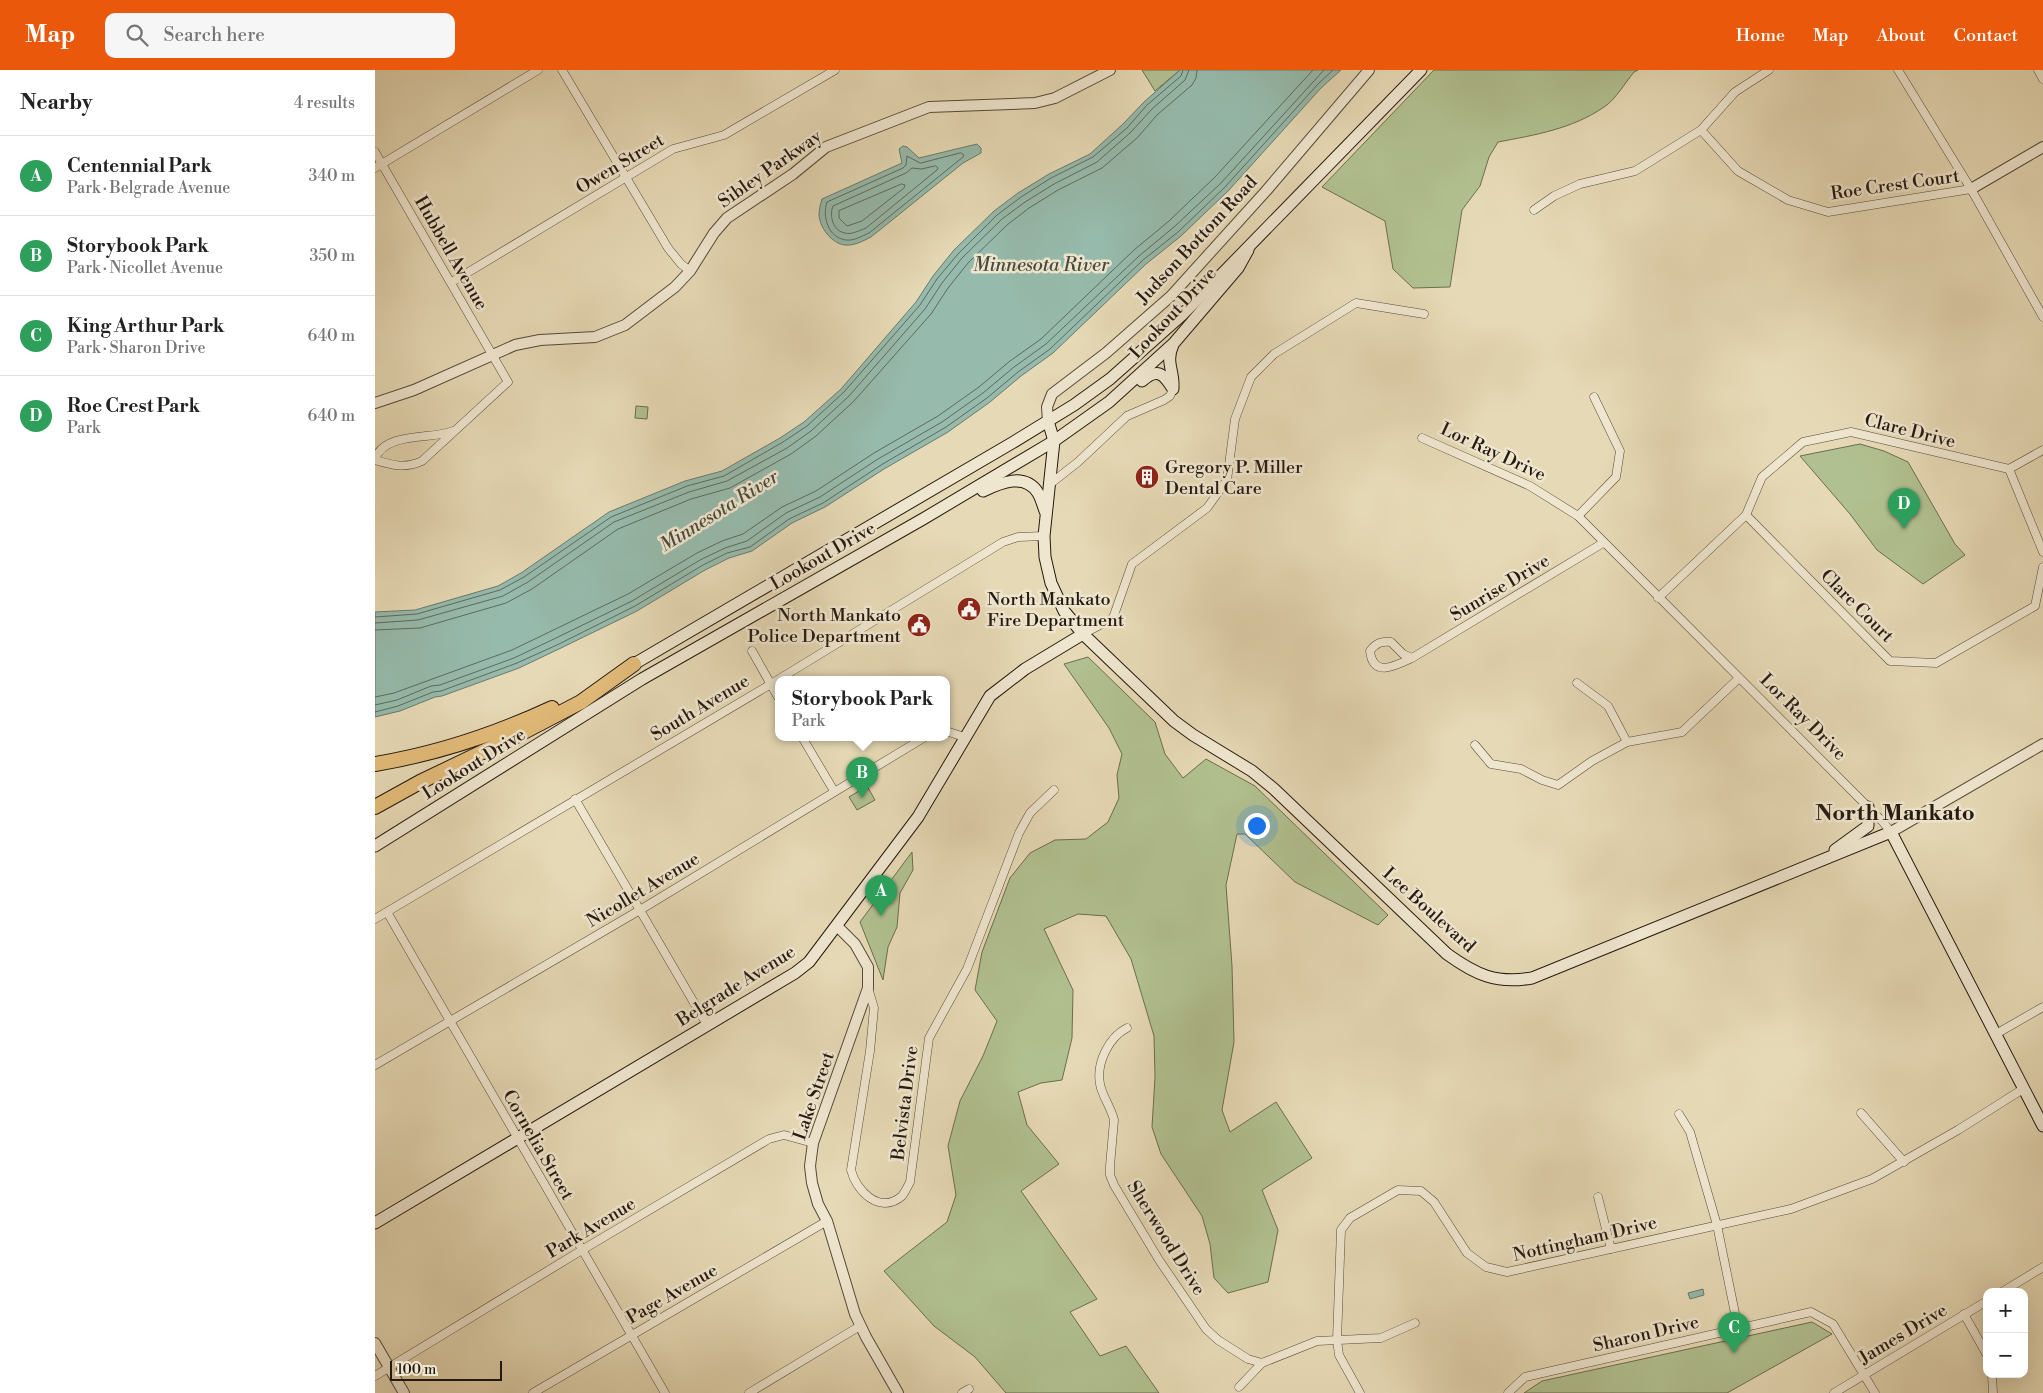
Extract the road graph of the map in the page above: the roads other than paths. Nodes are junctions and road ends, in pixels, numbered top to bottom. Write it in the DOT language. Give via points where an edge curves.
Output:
graph roads {
  1 [pos="538,70"];
  2 [pos="562,70"];
  3 [pos="835,70"];
  4 [pos="1110,70"];
  5 [pos="1369,70"];
  6 [pos="1421,70"];
  7 [pos="1769,70"];
  8 [pos="1898,70"];
  9 [pos="2038,70"];
  10 [pos="2043,78"];
  11 [pos="1701,130"];
  12 [pos="2043,147"];
  13 [pos="375,152"];
  14 [pos="378,166"];
  15 [pos="627,178"];
  16 [pos="1971,189"];
  17 [pos="1534,210"];
  18 [pos="1248,250"];
  19 [pos="690,271"];
  20 [pos="452,282"];
  21 [pos="1424,314"];
  22 [pos="2043,317"];
  23 [pos="1174,343"];
  24 [pos="492,354"];
  25 [pos="1173,389"];
  26 [pos="1594,396"];
  27 [pos="375,403"];
  28 [pos="1084,420"];
  29 [pos="1048,421"];
  30 [pos="457,429"];
  31 [pos="1422,438"];
  32 [pos="1054,441"];
  33 [pos="2043,450"];
  34 [pos="375,460"];
  35 [pos="2009,469"];
  36 [pos="1050,484"];
  37 [pos="1046,513"];
  38 [pos="1746,515"];
  39 [pos="1578,516"];
  40 [pos="923,520"];
  41 [pos="1044,536"];
  42 [pos="1603,543"];
  43 [pos="2043,552"];
  44 [pos="2043,567"];
  45 [pos="1658,598"];
  46 [pos="1083,634"];
  47 [pos="752,651"];
  48 [pos="1412,658"];
  49 [pos="635,664"];
  50 [pos="784,676"];
  51 [pos="1739,678"];
  52 [pos="775,682"];
  53 [pos="1577,683"];
  54 [pos="771,684"];
  55 [pos="775,691"];
  56 [pos="950,732"];
  57 [pos="965,737"];
  58 [pos="804,741"];
  59 [pos="918,741"];
  60 [pos="1627,742"];
  61 [pos="2043,744"];
  62 [pos="1475,745"];
  63 [pos="375,764"];
  64 [pos="1054,790"];
  65 [pos="834,791"];
  66 [pos="575,799"];
  67 [pos="1868,806"];
  68 [pos="375,807"];
  69 [pos="1891,832"];
  70 [pos="375,846"];
  71 [pos="1817,862"];
  72 [pos="640,910"];
  73 [pos="387,912"];
  74 [pos="375,919"];
  75 [pos="837,926"];
  76 [pos="868,988"];
  77 [pos="2043,1007"];
  78 [pos="449,1021"];
  79 [pos="707,1025"];
  80 [pos="1127,1028"];
  81 [pos="1996,1034"];
  82 [pos="375,1065"];
  83 [pos="2023,1089"];
  84 [pos="1679,1114"];
  85 [pos="1861,1114"];
  86 [pos="2043,1126"];
  87 [pos="516,1138"];
  88 [pos="813,1144"];
  89 [pos="1904,1162"];
  90 [pos="1598,1197"];
  91 [pos="827,1221"];
  92 [pos="375,1224"];
  93 [pos="1717,1225"];
  94 [pos="1611,1249"];
  95 [pos="582,1250"];
  96 [pos="2043,1267"];
  97 [pos="2009,1288"];
  98 [pos="1983,1303"];
  99 [pos="1964,1314"];
  100 [pos="1415,1323"];
  101 [pos="860,1326"];
  102 [pos="1738,1328"];
  103 [pos="631,1335"];
  104 [pos="1337,1340"];
  105 [pos="375,1343"];
  106 [pos="1983,1348"];
  107 [pos="1261,1363"];
  108 [pos="389,1368"];
  109 [pos="375,1376"];
  110 [pos="1864,1376"];
  111 [pos="1992,1378"];
  112 [pos="1239,1387"];
  113 [pos="404,1393"];
  114 [pos="533,1393"];
  115 [pos="665,1393"];
  116 [pos="749,1393"];
  117 [pos="898,1393"];
  118 [pos="1360,1393"];
  119 [pos="1508,1393"];
  120 [pos="1835,1393"];
  121 [pos="1875,1393"];
  122 [pos="1993,1393"];
  1 -- 14 [label="street"];
  2 -- 15 [label="street"];
  3 -- 15 [label="street, Owen Street" via="724,135 673,149"];
  4 -- 19 [label="street, Sibley Parkway" via="1049,100 929,107 826,147 793,174 727,218"];
  5 -- 29 [label="street, Judson Bottom Road" via="1267,191 1171,296 1053,394 1047,407"];
  6 -- 18 [label="main road, Lookout Drive"];
  7 -- 11 [label="street" via="1735,92"];
  8 -- 16 [label="street"];
  9 -- 10 [label="street"];
  11 -- 16 [label="street, Roe Crest Court" via="1738,171 1787,200 1828,212"];
  11 -- 17 [label="street" via="1635,171 1580,184"];
  12 -- 16 [label="street"];
  13 -- 14 [label="street, Hubbell Avenue"];
  14 -- 20 [label="street, Hubbell Avenue"];
  15 -- 19 [label="street" via="668,248"];
  15 -- 20 [label="street, Owen Street"];
  16 -- 22 [label="street"];
  18 -- 23 [label="main road, Lookout Drive" via="1237,268"];
  18 -- 29 [label="main road, Lookout Drive" via="1142,352 1110,379"];
  19 -- 24 [label="street, Sibley Parkway" via="675,287 615,330 584,338 528,342"];
  20 -- 24 [label="street, Hubbell Avenue"];
  21 -- 46 [label="street, Belgrade Avenue" via="1356,304 1273,354 1251,377 1247,386 1235,419 1227,480 1207,508 1132,564 1113,618"];
  23 -- 25 [label="main road" via="1169,353"];
  23 -- 28 [label="main road, Lookout Drive"];
  24 -- 27 [label="street, Sibley Parkway" via="414,390"];
  24 -- 30 [label="street, Hubbell Avenue" via="508,382"];
  25 -- 28 [label="main road" via="1167,378 1153,373 1113,406"];
  25 -- 36 [label="street" via="1164,400 1127,416"];
  26 -- 39 [label="street" via="1620,451 1616,477"];
  28 -- 32 [label="main road, Lookout Drive"];
  29 -- 32 [label="main road, Lee Boulevard"];
  29 -- 49 [label="main road, Lookout Drive"];
  30 -- 34 [label="street" via="446,434 403,438 387,447"];
  30 -- 34 [label="street" via="412,466 400,467"];
  31 -- 39 [label="street, Lor Ray Drive" via="1530,486"];
  32 -- 36 [label="main road, Lee Boulevard"];
  32 -- 40 [label="main road, Lookout Drive"];
  33 -- 35 [label="street"];
  35 -- 38 [label="street, Clare Drive" via="1851,432 1803,442 1762,477"];
  35 -- 43 [label="street"];
  36 -- 37 [label="main road, Lee Boulevard"];
  37 -- 40 [label="main road" via="1038,492 1031,485 1012,480"];
  37 -- 41 [label="main road, Lee Boulevard"];
  38 -- 44 [label="street, Clare Court" via="1890,660 1936,664 2035,606"];
  38 -- 45 [label="street, Clare Drive"];
  39 -- 42 [label="street, Lor Ray Drive"];
  40 -- 70 [label="main road, Lookout Drive" via="642,679"];
  41 -- 46 [label="main road, Lee Boulevard" via="1051,584 1064,612"];
  41 -- 50 [label="street, South Avenue" via="1018,537 1003,542"];
  42 -- 45 [label="street, Lor Ray Drive"];
  42 -- 48 [label="street, Sunrise Drive"];
  45 -- 51 [label="street, Lor Ray Drive"];
  46 -- 57 [label="main road, Belgrade Avenue" via="1025,668 990,696"];
  46 -- 71 [label="main road, Lee Boulevard" via="1174,721 1274,789 1447,954 1478,974 1515,981 1532,978"];
  47 -- 54 [label="street"];
  48 -- 48 [label="street, Sunrise Drive" via="1382,668 1375,665 1370,651 1375,644 1391,642"];
  49 -- 63 [label="highway" via="575,697 512,724 448,747"];
  49 -- 68 [label="highway" via="581,702"];
  51 -- 60 [label="street" via="1682,732"];
  51 -- 67 [label="street, Lor Ray Drive"];
  52 -- 54 [label="street, South Avenue"];
  53 -- 60 [label="street" via="1608,706"];
  54 -- 55 [label="street"];
  54 -- 66 [label="street, South Avenue"];
  56 -- 57 [label="street"];
  57 -- 75 [label="main road, Belgrade Avenue" via="918,817"];
  58 -- 65 [label="street"];
  59 -- 65 [label="street, Nicollet Avenue"];
  60 -- 62 [label="street" via="1558,785 1521,769 1491,764"];
  61 -- 69 [label="street, Lee Boulevard"];
  64 -- 76 [label="street, Belvista Drive" via="1030,813 1019,833 967,969 929,1038 910,1182 901,1196 889,1202 876,1201 862,1193 851,1170 870,1051 874,1008"];
  65 -- 72 [label="street, Nicollet Avenue"];
  66 -- 72 [label="street"];
  66 -- 73 [label="street, South Avenue"];
  67 -- 69 [label="street, Lor Ray Drive"];
  67 -- 71 [label="main road" via="1867,826"];
  69 -- 71 [label="main road, Lee Boulevard"];
  69 -- 81 [label="main road, Lor Ray Drive"];
  72 -- 78 [label="street, Nicollet Avenue"];
  72 -- 79 [label="street"];
  73 -- 74 [label="street, South Avenue"];
  73 -- 78 [label="street, Cornelia Street"];
  75 -- 76 [label="street, Lake Street" via="855,944 868,966"];
  75 -- 79 [label="main road, Belgrade Avenue" via="809,962 795,973"];
  76 -- 88 [label="street, Lake Street"];
  77 -- 81 [label="street"];
  78 -- 82 [label="street, Nicollet Avenue"];
  78 -- 87 [label="street, Cornelia Street"];
  79 -- 87 [label="main road, Belgrade Avenue"];
  80 -- 107 [label="street, Sherwood Drive" via="1118,1032 1109,1043 1100,1073 1100,1084 1114,1120 1110,1166 1114,1185 1159,1260 1207,1329 1248,1359"];
  81 -- 83 [label="main road, Lor Ray Drive"];
  83 -- 86 [label="main road, Lor Ray Drive"];
  83 -- 89 [label="street, Nottingham Drive"];
  84 -- 93 [label="street" via="1690,1132"];
  85 -- 89 [label="street"];
  87 -- 92 [label="main road, Belgrade Avenue"];
  87 -- 95 [label="street, Cornelia Street"];
  88 -- 91 [label="street, Lake Street" via="811,1183"];
  88 -- 95 [label="street, Park Avenue" via="784,1135 769,1139"];
  89 -- 93 [label="street, Nottingham Drive" via="1872,1179 1791,1209"];
  90 -- 94 [label="street"];
  91 -- 101 [label="street, Lake Street"];
  91 -- 103 [label="street, Page Avenue"];
  93 -- 94 [label="street, Nottingham Drive"];
  93 -- 102 [label="street"];
  94 -- 104 [label="street, Nottingham Drive" via="1507,1272 1486,1267 1467,1253 1434,1202 1421,1191 1398,1190 1350,1218 1341,1230"];
  95 -- 103 [label="street, Cornelia Street"];
  95 -- 108 [label="street, Park Avenue"];
  96 -- 97 [label="street"];
  98 -- 99 [label="street, James Drive"];
  99 -- 106 [label="street"];
  99 -- 110 [label="street, James Drive"];
  100 -- 104 [label="street" via="1381,1338"];
  101 -- 116 [label="street"];
  101 -- 117 [label="street, Lake Street"];
  102 -- 110 [label="street, Sharon Drive" via="1811,1312 1833,1324"];
  102 -- 119 [label="street, Sharon Drive" via="1525,1377"];
  103 -- 114 [label="street, Page Avenue"];
  103 -- 115 [label="street, Cornelia Street"];
  104 -- 107 [label="street" via="1317,1341"];
  104 -- 118 [label="street, Nottingham Drive" via="1339,1355"];
  105 -- 108 [label="street"];
  107 -- 112 [label="street"];
  108 -- 109 [label="street, Park Avenue"];
  108 -- 113 [label="street"];
  110 -- 120 [label="street, James Drive"];
  110 -- 121 [label="street, Sharon Drive"];
  111 -- 122 [label="street"];
}
